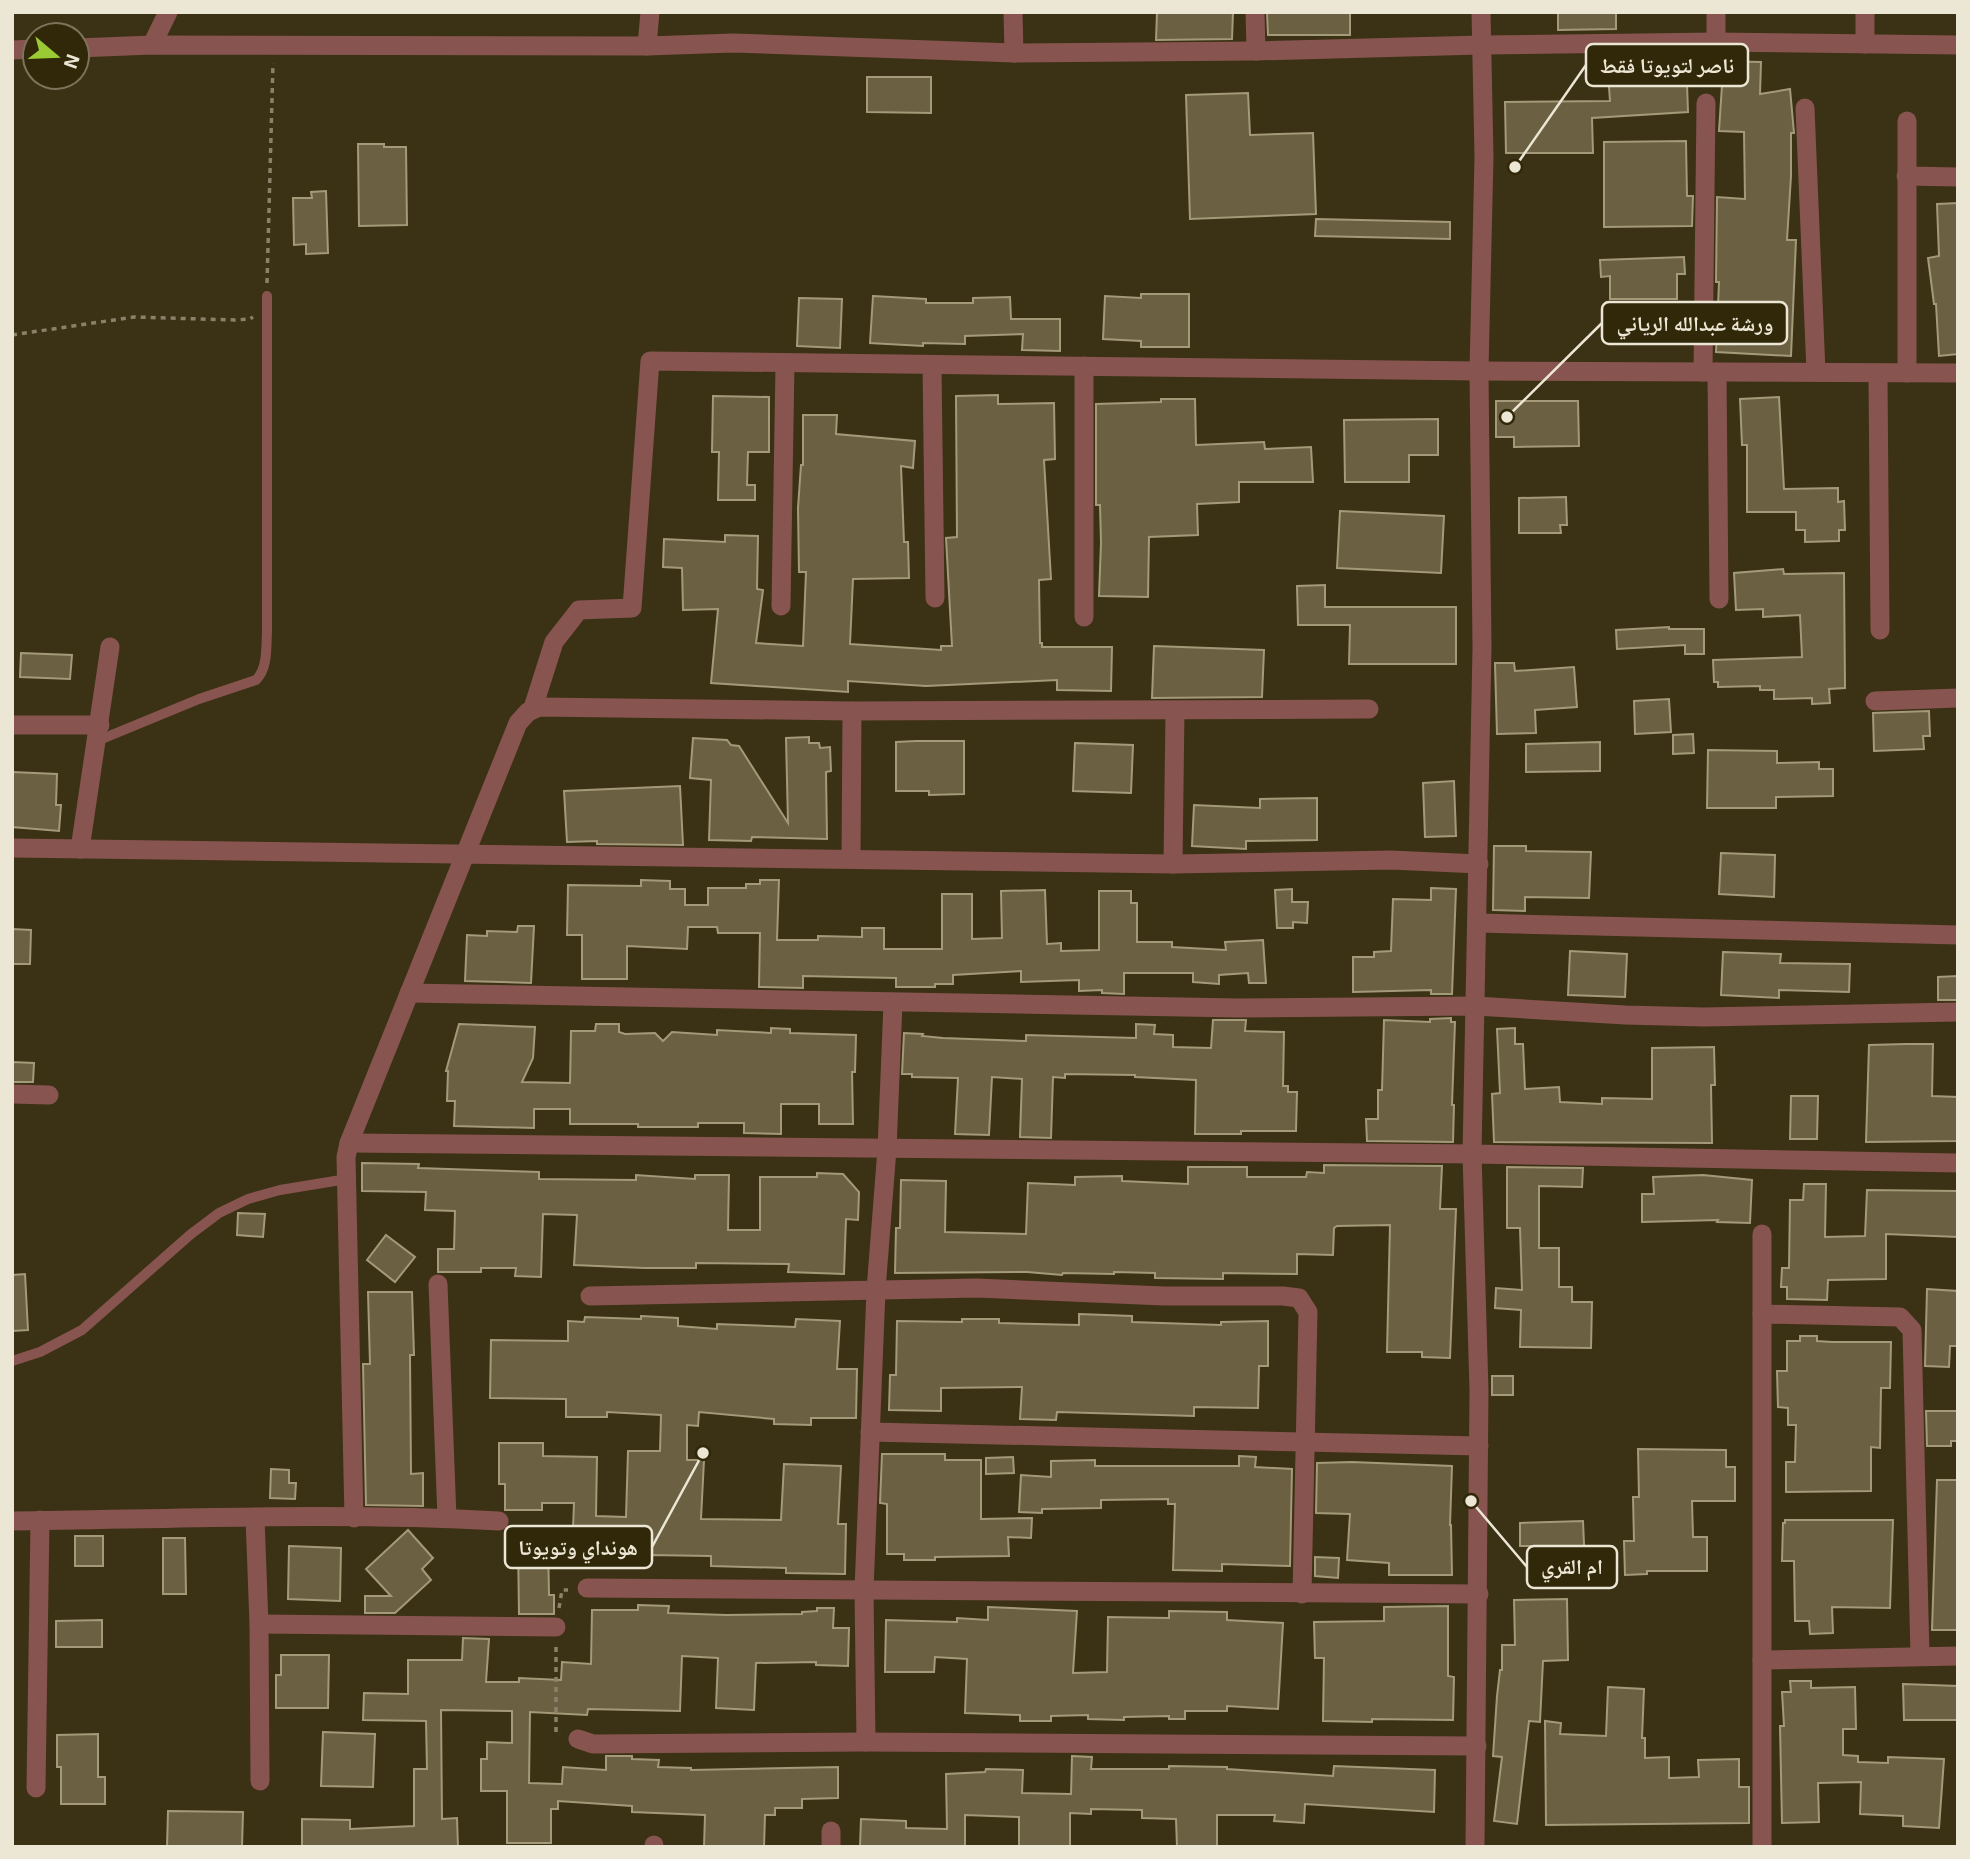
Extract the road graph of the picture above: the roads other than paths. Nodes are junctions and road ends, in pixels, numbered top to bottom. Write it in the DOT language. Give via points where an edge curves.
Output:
graph roads {
  1 [pos="168,12"];
  2 [pos="650,12"];
  3 [pos="1013,12"];
  4 [pos="1255,12"];
  5 [pos="1481,12"];
  6 [pos="1716,12"];
  7 [pos="1866,12"];
  8 [pos="1716,42"];
  9 [pos="1865,44"];
  10 [pos="152,45"];
  11 [pos="1481,45"];
  12 [pos="1958,45"];
  13 [pos="647,46"];
  14 [pos="91,47"];
  15 [pos="1256,51"];
  16 [pos="1014,53"];
  17 [pos="1706,103"];
  18 [pos="1805,108"];
  19 [pos="1907,121"];
  20 [pos="1906,176"];
  21 [pos="1958,177"];
  22 [pos="267,296"];
  23 [pos="785,364"];
  24 [pos="932,365"];
  25 [pos="1084,366"];
  26 [pos="1479,370"];
  27 [pos="1710,372"];
  28 [pos="1816,372"];
  29 [pos="1878,373"];
  30 [pos="1907,373"];
  31 [pos="1958,373"];
  32 [pos="935,597"];
  33 [pos="1719,599"];
  34 [pos="781,606"];
  35 [pos="1084,617"];
  36 [pos="1880,630"];
  37 [pos="110,647"];
  38 [pos="1958,698"];
  39 [pos="1875,701"];
  40 [pos="533,708"];
  41 [pos="1369,709"];
  42 [pos="852,711"];
  43 [pos="1175,711"];
  44 [pos="12,724"];
  45 [pos="98,733"];
  46 [pos="12,848"];
  47 [pos="80,849"];
  48 [pos="467,854"];
  49 [pos="851,859"];
  50 [pos="1173,864"];
  51 [pos="1479,864"];
  52 [pos="1478,923"];
  53 [pos="1958,935"];
  54 [pos="409,993"];
  55 [pos="893,1003"];
  56 [pos="1476,1006"];
  57 [pos="1958,1012"];
  58 [pos="12,1094"];
  59 [pos="49,1095"];
  60 [pos="349,1143"];
  61 [pos="887,1149"];
  62 [pos="1472,1154"];
  63 [pos="1958,1163"];
  64 [pos="347,1179"];
  65 [pos="1762,1234"];
  66 [pos="438,1284"];
  67 [pos="876,1290"];
  68 [pos="590,1296"];
  69 [pos="1762,1314"];
  70 [pos="12,1361"];
  71 [pos="870,1432"];
  72 [pos="1306,1441"];
  73 [pos="1479,1446"];
  74 [pos="255,1518"];
  75 [pos="354,1518"];
  76 [pos="447,1518"];
  77 [pos="40,1520"];
  78 [pos="12,1521"];
  79 [pos="499,1521"];
  80 [pos="587,1588"];
  81 [pos="864,1590"];
  82 [pos="1302,1594"];
  83 [pos="1479,1594"];
  84 [pos="259,1624"];
  85 [pos="556,1627"];
  86 [pos="1920,1656"];
  87 [pos="1958,1656"];
  88 [pos="1762,1660"];
  89 [pos="578,1739"];
  90 [pos="866,1742"];
  91 [pos="1477,1746"];
  92 [pos="260,1781"];
  93 [pos="36,1788"];
  94 [pos="1475,1847"];
  95 [pos="1762,1847"];
  1 -- 10 [label="street"];
  2 -- 13 [label="street"];
  3 -- 16 [label="street"];
  4 -- 15 [label="street"];
  5 -- 11 [label="street"];
  6 -- 8 [label="street"];
  7 -- 9 [label="street"];
  8 -- 9 [label="street"];
  8 -- 11 [label="street"];
  9 -- 12 [label="street"];
  10 -- 13 [label="street"];
  10 -- 14 [label="street"];
  11 -- 15 [label="street"];
  11 -- 26 [label="street" via="1484,158"];
  13 -- 16 [label="street" via="733,43"];
  15 -- 16 [label="street"];
  17 -- 27 [label="street"];
  18 -- 28 [label="street"];
  19 -- 20 [label="street"];
  20 -- 21 [label="street"];
  20 -- 30 [label="street"];
  22 -- 45 [label="lane" via="267,632 262,675"];
  23 -- 24 [label="street"];
  23 -- 34 [label="street"];
  23 -- 40 [label="street" via="650,361 632,608 579,610 554,642"];
  24 -- 25 [label="street"];
  24 -- 32 [label="street"];
  25 -- 26 [label="street"];
  25 -- 35 [label="street"];
  26 -- 27 [label="street"];
  26 -- 51 [label="street"];
  27 -- 28 [label="street"];
  27 -- 33 [label="street"];
  28 -- 29 [label="street"];
  29 -- 30 [label="street"];
  29 -- 36 [label="street"];
  30 -- 31 [label="street"];
  37 -- 45 [label="street"];
  38 -- 39 [label="street"];
  40 -- 42 [label="street"];
  40 -- 48 [label="street" via="518,723"];
  41 -- 43 [label="street"];
  42 -- 43 [label="street"];
  42 -- 49 [label="street"];
  43 -- 50 [label="street"];
  44 -- 45 [label="street"];
  45 -- 47 [label="street"];
  46 -- 47 [label="street"];
  47 -- 48 [label="street"];
  48 -- 49 [label="street"];
  48 -- 54 [label="street"];
  49 -- 50 [label="street"];
  50 -- 51 [label="street" via="1391,860"];
  51 -- 52 [label="street"];
  52 -- 53 [label="street"];
  52 -- 56 [label="street"];
  54 -- 55 [label="street"];
  54 -- 60 [label="street"];
  55 -- 56 [label="street"];
  55 -- 61 [label="street"];
  56 -- 57 [label="street" via="1704,1017"];
  56 -- 62 [label="street"];
  58 -- 59 [label="street"];
  60 -- 61 [label="street"];
  60 -- 64 [label="street"];
  61 -- 62 [label="street"];
  61 -- 67 [label="street"];
  62 -- 63 [label="street"];
  62 -- 73 [label="street"];
  64 -- 70 [label="lane" via="258,1196 219,1213 82,1330"];
  64 -- 75 [label="street"];
  65 -- 69 [label="street"];
  66 -- 76 [label="street"];
  67 -- 68 [label="street"];
  67 -- 71 [label="street"];
  67 -- 72 [label="street" via="976,1288 1299,1298 1308,1312"];
  69 -- 86 [label="street" via="1900,1317 1912,1330"];
  69 -- 88 [label="street"];
  71 -- 72 [label="street"];
  71 -- 81 [label="street"];
  72 -- 73 [label="street"];
  72 -- 82 [label="street"];
  73 -- 83 [label="street"];
  74 -- 75 [label="street"];
  74 -- 77 [label="street"];
  74 -- 84 [label="street"];
  75 -- 76 [label="street"];
  76 -- 79 [label="street"];
  77 -- 78 [label="street"];
  77 -- 93 [label="street"];
  80 -- 81 [label="street"];
  81 -- 82 [label="street"];
  81 -- 90 [label="street"];
  82 -- 83 [label="street"];
  83 -- 91 [label="street"];
  84 -- 85 [label="street"];
  84 -- 92 [label="street"];
  86 -- 87 [label="street"];
  86 -- 88 [label="street"];
  88 -- 95 [label="street"];
  89 -- 90 [label="street" via="593,1744"];
  90 -- 91 [label="street"];
  91 -- 94 [label="street"];
}
